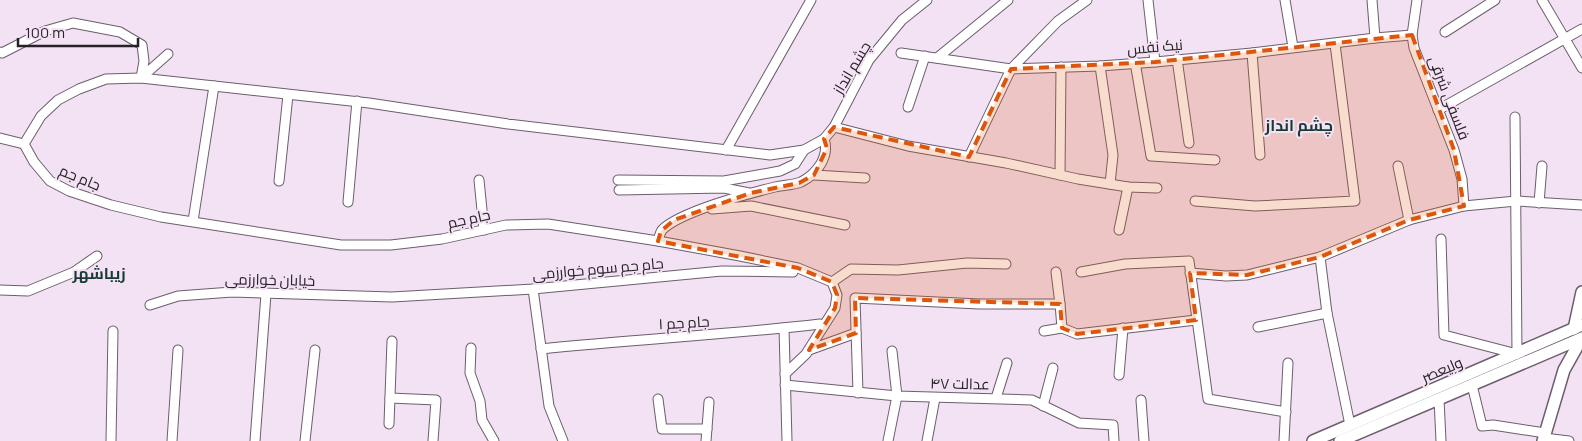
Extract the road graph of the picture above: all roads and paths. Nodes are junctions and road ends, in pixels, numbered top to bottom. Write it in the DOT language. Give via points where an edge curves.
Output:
graph roads {
  1 [pos="811,0"];
  2 [pos="927,0"];
  3 [pos="1008,0"];
  4 [pos="1087,0"];
  5 [pos="1148,0"];
  6 [pos="1285,0"];
  7 [pos="1372,0"];
  8 [pos="1417,0"];
  9 [pos="1495,0"];
  10 [pos="1542,0"];
  11 [pos="1582,29"];
  12 [pos="1445,32"];
  13 [pos="1412,35"];
  14 [pos="1375,38"];
  15 [pos="1565,39"];
  16 [pos="1335,44"];
  17 [pos="1293,47"];
  18 [pos="0,52"];
  19 [pos="901,53"];
  20 [pos="1252,53"];
  21 [pos="168,54"];
  22 [pos="925,56"];
  23 [pos="937,58"];
  24 [pos="1177,59"];
  25 [pos="1105,61"];
  26 [pos="1135,62"];
  27 [pos="1154,62"];
  28 [pos="1061,67"];
  29 [pos="1582,68"];
  30 [pos="1012,69"];
  31 [pos="141,78"];
  32 [pos="214,86"];
  33 [pos="288,95"];
  34 [pos="357,102"];
  35 [pos="908,107"];
  36 [pos="1438,110"];
  37 [pos="1515,117"];
  38 [pos="834,127"];
  39 [pos="0,138"];
  40 [pos="824,139"];
  41 [pos="1189,143"];
  42 [pos="24,144"];
  43 [pos="726,150"];
  44 [pos="804,150"];
  45 [pos="1260,155"];
  46 [pos="969,157"];
  47 [pos="1215,160"];
  48 [pos="1398,166"];
  49 [pos="1542,166"];
  50 [pos="814,175"];
  51 [pos="1060,175"];
  52 [pos="865,178"];
  53 [pos="479,180"];
  54 [pos="618,180"];
  55 [pos="279,181"];
  56 [pos="1110,184"];
  57 [pos="1128,187"];
  58 [pos="1157,188"];
  59 [pos="619,190"];
  60 [pos="751,193"];
  61 [pos="1195,201"];
  62 [pos="348,202"];
  63 [pos="1516,202"];
  64 [pos="1539,203"];
  65 [pos="1582,205"];
  66 [pos="1464,206"];
  67 [pos="699,210"];
  68 [pos="1409,220"];
  69 [pos="193,221"];
  70 [pos="845,224"];
  71 [pos="484,230"];
  72 [pos="1119,230"];
  73 [pos="1440,239"];
  74 [pos="658,241"];
  75 [pos="97,256"];
  76 [pos="1320,257"];
  77 [pos="1006,264"];
  78 [pos="806,272"];
  79 [pos="1056,272"];
  80 [pos="1081,272"];
  81 [pos="1190,273"];
  82 [pos="832,282"];
  83 [pos="533,289"];
  84 [pos="0,290"];
  85 [pos="1582,292"];
  86 [pos="266,294"];
  87 [pos="392,297"];
  88 [pos="1060,304"];
  89 [pos="150,305"];
  90 [pos="1327,313"];
  91 [pos="1196,320"];
  92 [pos="820,324"];
  93 [pos="1258,327"];
  94 [pos="784,328"];
  95 [pos="1062,328"];
  96 [pos="1123,328"];
  97 [pos="113,331"];
  98 [pos="1044,331"];
  99 [pos="1579,331"];
  100 [pos="856,333"];
  101 [pos="392,341"];
  102 [pos="471,348"];
  103 [pos="541,349"];
  104 [pos="178,350"];
  105 [pos="315,350"];
  106 [pos="809,350"];
  107 [pos="892,351"];
  108 [pos="1552,351"];
  109 [pos="1517,354"];
  110 [pos="1007,363"];
  111 [pos="1288,363"];
  112 [pos="1053,368"];
  113 [pos="1564,370"];
  114 [pos="785,374"];
  115 [pos="1119,374"];
  116 [pos="785,385"];
  117 [pos="1472,385"];
  118 [pos="858,393"];
  119 [pos="897,396"];
  120 [pos="390,398"];
  121 [pos="935,398"];
  122 [pos="996,398"];
  123 [pos="658,399"];
  124 [pos="1439,399"];
  125 [pos="1141,400"];
  126 [pos="709,402"];
  127 [pos="1043,406"];
  128 [pos="1286,412"];
  129 [pos="389,424"];
  130 [pos="1350,425"];
  131 [pos="707,428"];
  132 [pos="1544,437"];
  133 [pos="111,441"];
  134 [pos="172,441"];
  135 [pos="255,441"];
  136 [pos="305,441"];
  137 [pos="433,441"];
  138 [pos="494,441"];
  139 [pos="562,441"];
  140 [pos="706,441"];
  141 [pos="787,441"];
  142 [pos="888,441"];
  143 [pos="927,441"];
  144 [pos="1114,441"];
  145 [pos="1144,441"];
  146 [pos="1284,441"];
  147 [pos="1313,441"];
  148 [pos="1340,441"];
  149 [pos="1441,441"];
  150 [pos="1569,441"];
  1 -- 43 [label="street"];
  2 -- 38 [label="street, چشم انداز" via="902,20 869,60"];
  3 -- 23 [label="street"];
  4 -- 30 [label="street" via="1058,21"];
  5 -- 27 [label="street"];
  6 -- 17 [label="street"];
  7 -- 14 [label="street"];
  8 -- 13 [label="street, فلسفی شرقی"];
  9 -- 12 [label="street"];
  10 -- 15 [label="street"];
  11 -- 15 [label="street"];
  13 -- 14 [label="street, نیک نفس"];
  13 -- 36 [label="street, فلسفی شرقی"];
  14 -- 16 [label="street, نیک نفس"];
  15 -- 29 [label="street"];
  15 -- 36 [label="street"];
  16 -- 17 [label="street, نیک نفس"];
  16 -- 61 [label="street" via="1355,201 1255,206"];
  17 -- 20 [label="street, نیک نفس"];
  18 -- 31 [label="street" via="45,31 73,23 120,32 142,45"];
  19 -- 22 [label="street, نیک نفس"];
  20 -- 24 [label="street, نیک نفس"];
  20 -- 45 [label="street"];
  21 -- 31 [label="street"];
  22 -- 23 [label="street, نیک نفس"];
  22 -- 35 [label="street"];
  23 -- 30 [label="street, نیک نفس"];
  24 -- 27 [label="street, نیک نفس"];
  24 -- 41 [label="street"];
  25 -- 26 [label="street, نیک نفس"];
  25 -- 28 [label="street, نیک نفس"];
  25 -- 56 [label="street" via="1113,155"];
  26 -- 27 [label="street, نیک نفس"];
  26 -- 47 [label="street" via="1151,156"];
  28 -- 30 [label="street, نیک نفس"];
  28 -- 51 [label="street"];
  30 -- 46 [label="street"];
  31 -- 32 [label="street"];
  31 -- 42 [label="street" via="106,79 58,100 41,116"];
  32 -- 33 [label="street"];
  32 -- 69 [label="street"];
  33 -- 34 [label="street"];
  33 -- 55 [label="street"];
  34 -- 43 [label="street"];
  34 -- 62 [label="street"];
  36 -- 66 [label="street, فلسفی شرقی" via="1460,172"];
  37 -- 63 [label="street"];
  38 -- 40 [label="street, چشم انداز"];
  38 -- 46 [label="street"];
  39 -- 42 [label="street"];
  40 -- 44 [label="street, چشم انداز"];
  40 -- 50 [label="street" via="827,148"];
  42 -- 69 [label="street, جام جم" via="50,181 69,191 111,206"];
  43 -- 44 [label="street" via="770,155"];
  44 -- 54 [label="street" via="794,164 780,171 724,181"];
  46 -- 51 [label="street"];
  48 -- 68 [label="street"];
  49 -- 64 [label="street"];
  50 -- 52 [label="street"];
  50 -- 60 [label="street" via="799,183"];
  51 -- 56 [label="street"];
  53 -- 71 [label="street"];
  56 -- 57 [label="street"];
  57 -- 58 [label="street"];
  57 -- 72 [label="street"];
  59 -- 60 [label="street" via="724,188"];
  60 -- 67 [label="street"];
  63 -- 64 [label="street"];
  63 -- 66 [label="street"];
  63 -- 109 [label="street"];
  64 -- 65 [label="street"];
  66 -- 68 [label="street"];
  67 -- 70 [label="street" via="751,206"];
  67 -- 74 [label="street" via="674,220 661,231"];
  68 -- 76 [label="street"];
  69 -- 71 [label="street, جام جم" via="342,245 391,245"];
  71 -- 74 [label="street, جام جم" via="506,225 548,224"];
  73 -- 109 [label="street" via="1444,335"];
  74 -- 78 [label="street, جام جم"];
  75 -- 84 [label="street" via="74,272 28,291"];
  76 -- 81 [label="street" via="1247,275"];
  76 -- 90 [label="street"];
  77 -- 82 [label="street" via="966,263 898,270 851,269"];
  78 -- 82 [label="street, جام جم"];
  78 -- 83 [label="street, جام جم سوم خوارزمی" via="722,271"];
  79 -- 88 [label="street"];
  80 -- 81 [label="street" via="1125,264 1189,261"];
  81 -- 91 [label="street"];
  82 -- 106 [label="street" via="837,295 835,308"];
  83 -- 87 [label="street, جام جم سوم خوارزمی"];
  83 -- 103 [label="street"];
  85 -- 99 [label="main road"];
  86 -- 87 [label="street, خیابان خوارزمی"];
  86 -- 89 [label="street, خیابان خوارزمی" via="232,292 178,296"];
  86 -- 135 [label="street"];
  88 -- 95 [label="street"];
  88 -- 100 [label="street" via="855,298"];
  90 -- 93 [label="street"];
  90 -- 130 [label="street"];
  91 -- 96 [label="street"];
  91 -- 128 [label="street" via="1208,399"];
  92 -- 94 [label="street, ۱ جام جم"];
  94 -- 103 [label="street, ۱ جام جم"];
  94 -- 114 [label="street"];
  95 -- 96 [label="street" via="1077,334"];
  95 -- 98 [label="street"];
  96 -- 115 [label="street"];
  97 -- 133 [label="street"];
  99 -- 108 [label="main road, ولیعصر"];
  99 -- 109 [label="main road, ولیعصر"];
  99 -- 113 [label="main road"];
  100 -- 106 [label="street"];
  100 -- 118 [label="street"];
  101 -- 120 [label="street"];
  102 -- 138 [label="street" via="470,373 480,401 482,420"];
  103 -- 139 [label="street" via="549,406"];
  104 -- 134 [label="street"];
  105 -- 136 [label="street"];
  106 -- 114 [label="street"];
  107 -- 119 [label="street"];
  108 -- 113 [label="main road" via="1560,355"];
  108 -- 117 [label="main road, ولیعصر"];
  109 -- 130 [label="main road, ولیعصر"];
  110 -- 122 [label="street"];
  111 -- 128 [label="street"];
  112 -- 127 [label="street"];
  113 -- 132 [label="main road"];
  114 -- 116 [label="street"];
  116 -- 118 [label="street, عدالت ۴۷"];
  116 -- 141 [label="street"];
  117 -- 124 [label="main road, ولیعصر"];
  117 -- 132 [label="street" via="1482,426 1493,425"];
  118 -- 119 [label="street, عدالت ۴۷"];
  119 -- 121 [label="street, عدالت ۴۷"];
  119 -- 142 [label="street"];
  120 -- 129 [label="street"];
  120 -- 137 [label="street" via="436,400"];
  121 -- 122 [label="street, عدالت ۴۷"];
  121 -- 143 [label="street"];
  122 -- 127 [label="street, عدالت ۴۷" via="1032,400"];
  123 -- 131 [label="street" via="662,429"];
  124 -- 148 [label="main road, ولیعصر"];
  124 -- 149 [label="street"];
  125 -- 145 [label="street"];
  126 -- 131 [label="street"];
  127 -- 144 [label="street, عدالت ۴۷" via="1079,423 1113,425"];
  128 -- 146 [label="street"];
  130 -- 147 [label="main road, ولیعصر"];
  131 -- 140 [label="street"];
  132 -- 150 [label="street"];
}
